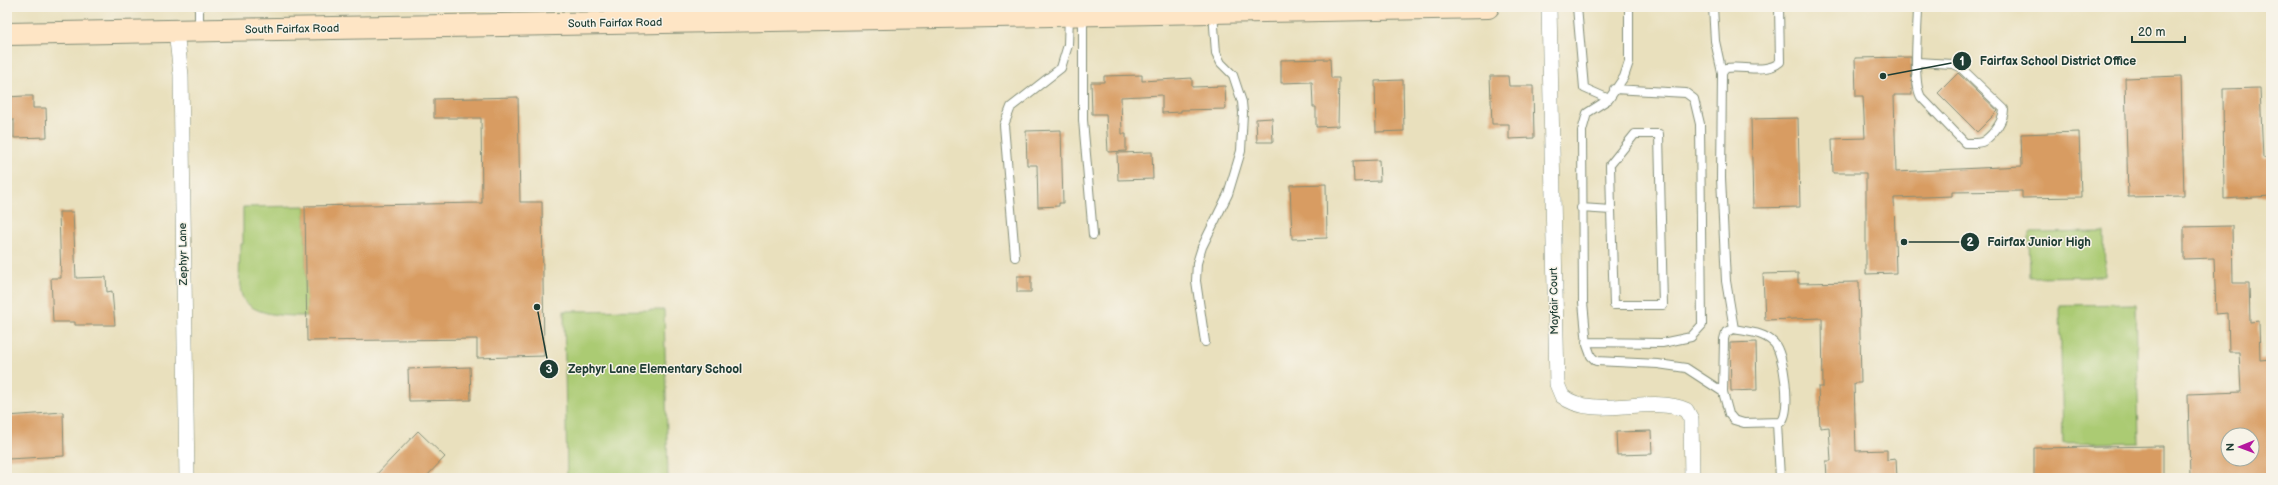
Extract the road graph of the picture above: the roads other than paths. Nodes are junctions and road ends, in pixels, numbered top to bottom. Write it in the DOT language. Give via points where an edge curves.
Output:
graph roads {
  1 [pos="199,7"];
  2 [pos="1488,7"];
  3 [pos="1550,7"];
  4 [pos="1577,7"];
  5 [pos="1629,7"];
  6 [pos="1713,7"];
  7 [pos="1779,7"];
  8 [pos="1918,7"];
  9 [pos="1239,9"];
  10 [pos="1213,12"];
  11 [pos="1076,14"];
  12 [pos="651,15"];
  13 [pos="176,31"];
  14 [pos="199,31"];
  15 [pos="7,34"];
  16 [pos="1917,62"];
  17 [pos="1722,73"];
  18 [pos="1614,89"];
  19 [pos="1609,99"];
  20 [pos="1581,208"];
  21 [pos="1611,210"];
  22 [pos="1093,235"];
  23 [pos="1015,257"];
  24 [pos="1734,328"];
  25 [pos="1205,342"];
  26 [pos="1586,342"];
  27 [pos="1723,392"];
  28 [pos="1777,423"];
  29 [pos="187,478"];
  30 [pos="1692,478"];
  31 [pos="1780,478"];
  1 -- 14 [label="lane"];
  2 -- 9 [label="street, South Fairfax Road"];
  3 -- 30 [label="street, Mayfair Court" via="1557,384 1562,396 1575,404 1670,405 1686,410 1691,419"];
  4 -- 19 [label="lane" via="1584,88"];
  5 -- 18 [label="lane" via="1629,62 1624,77"];
  6 -- 17 [label="lane" via="1715,41"];
  7 -- 17 [label="lane" via="1780,62 1776,66 1765,68 1726,68"];
  8 -- 16 [label="lane"];
  9 -- 10 [label="street, South Fairfax Road"];
  10 -- 11 [label="street, South Fairfax Road"];
  10 -- 25 [label="lane" via="1216,53 1221,63 1234,75 1243,113 1241,151 1228,194 1196,263 1196,281"];
  11 -- 12 [label="street, South Fairfax Road"];
  11 -- 22 [label="lane"];
  11 -- 23 [label="lane" via="1061,68 1011,106 1004,125"];
  12 -- 14 [label="street, South Fairfax Road"];
  13 -- 14 [label="street, South Fairfax Road"];
  13 -- 15 [label="street, South Fairfax Road"];
  13 -- 29 [label="street, Zephyr Lane" via="182,75"];
  16 -- 16 [label="lane" via="1917,90 1965,143 1975,144 1984,141 2002,121 2004,109 1960,67 1953,64"];
  17 -- 24 [label="lane" via="1721,178 1726,280"];
  18 -- 19 [label="lane"];
  18 -- 26 [label="lane" via="1686,93 1694,99 1700,124 1702,325 1691,337 1662,344"];
  19 -- 20 [label="lane" via="1587,113 1582,131"];
  20 -- 21 [label="lane"];
  20 -- 26 [label="lane" via="1582,302"];
  21 -- 21 [label="lane" via="1614,305 1663,305 1660,134 1635,134 1610,165"];
  24 -- 27 [label="lane" via="1726,332 1724,339"];
  24 -- 28 [label="lane" via="1766,335 1779,351 1784,369 1786,415"];
  26 -- 27 [label="lane" via="1591,356 1596,361 1686,368"];
  27 -- 28 [label="lane" via="1729,414 1734,420 1744,423"];
  28 -- 31 [label="lane"];
}
